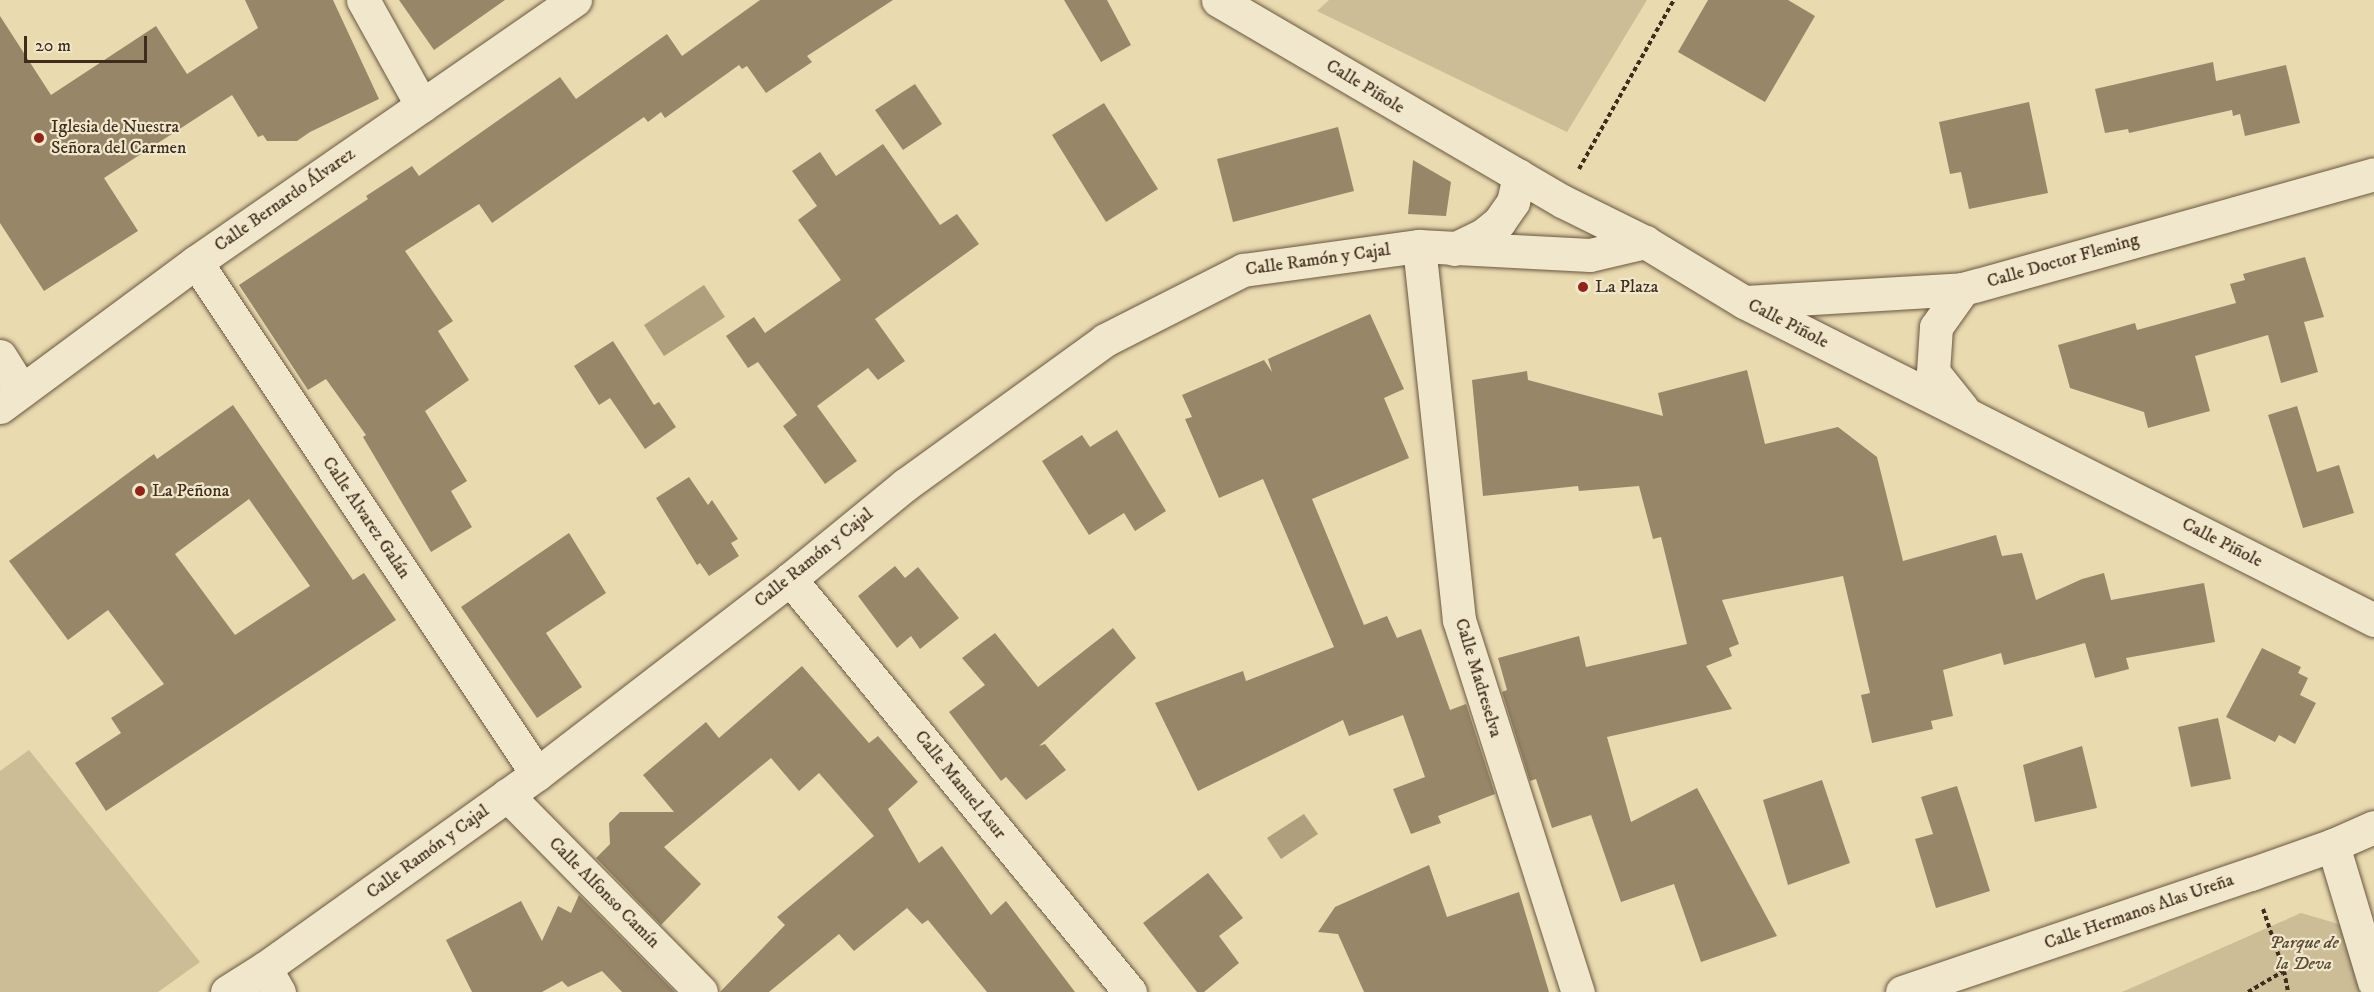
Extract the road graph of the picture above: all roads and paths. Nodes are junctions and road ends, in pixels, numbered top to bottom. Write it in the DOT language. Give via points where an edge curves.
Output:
graph roads {
  1 [pos="363,0"];
  2 [pos="575,0"];
  3 [pos="1218,0"];
  4 [pos="1674,0"];
  5 [pos="422,106"];
  6 [pos="2374,174"];
  7 [pos="1519,176"];
  8 [pos="1562,201"];
  9 [pos="1645,242"];
  10 [pos="1419,246"];
  11 [pos="1454,249"];
  12 [pos="196,262"];
  13 [pos="1963,289"];
  14 [pos="1744,302"];
  15 [pos="0,356"];
  16 [pos="11,399"];
  17 [pos="1969,416"];
  18 [pos="790,579"];
  19 [pos="2374,620"];
  20 [pos="537,774"];
  21 [pos="507,795"];
  22 [pos="2374,826"];
  23 [pos="2333,845"];
  24 [pos="2251,874"];
  25 [pos="2284,971"];
  26 [pos="272,980"];
  27 [pos="2374,982"];
  28 [pos="227,992"];
  29 [pos="701,992"];
  30 [pos="1130,992"];
  31 [pos="1578,992"];
  32 [pos="1902,992"];
  33 [pos="2248,992"];
  34 [pos="2288,992"];
  1 -- 5 [label="street"];
  2 -- 5 [label="street, Calle Bernardo Álvarez"];
  3 -- 7 [label="street, Calle Piñole"];
  4 -- 8 [label="path"];
  5 -- 12 [label="street, Calle Bernardo Álvarez"];
  6 -- 13 [label="street, Calle Doctor Fleming"];
  7 -- 8 [label="street, Calle Piñole"];
  7 -- 11 [label="street" via="1513,202 1499,222"];
  8 -- 9 [label="street, Calle Piñole"];
  9 -- 11 [label="street, Calle Ramón y Cajal" via="1590,255"];
  9 -- 14 [label="street, Calle Piñole"];
  10 -- 11 [label="street, Calle Ramón y Cajal"];
  10 -- 18 [label="street, Calle Ramón y Cajal" via="1243,270 1105,340 905,485"];
  10 -- 31 [label="street, Calle Madreselva" via="1459,620"];
  12 -- 16 [label="street, Calle Bernardo Álvarez"];
  12 -- 20 [label="street, Calle Alvarez Galán"];
  13 -- 14 [label="street, Calle Doctor Fleming"];
  13 -- 17 [label="street" via="1936,327 1933,372"];
  14 -- 17 [label="street, Calle Piñole"];
  15 -- 16 [label="street"];
  17 -- 19 [label="street, Calle Piñole"];
  18 -- 20 [label="street, Calle Ramón y Cajal"];
  18 -- 30 [label="street, Calle Manuel Asur"];
  20 -- 21 [label="street, Calle Ramón y Cajal"];
  21 -- 26 [label="street, Calle Ramón y Cajal"];
  21 -- 29 [label="street, Calle Alfonso Camín"];
  22 -- 23 [label="street, Calle Hermanos Alas Ureña"];
  23 -- 24 [label="street, Calle Hermanos Alas Ureña"];
  23 -- 27 [label="street"];
  24 -- 25 [label="path"];
  24 -- 32 [label="street, Calle Hermanos Alas Ureña"];
  25 -- 33 [label="path"];
  25 -- 34 [label="path"];
  26 -- 28 [label="street, Calle Ramón y Cajal"];
}
